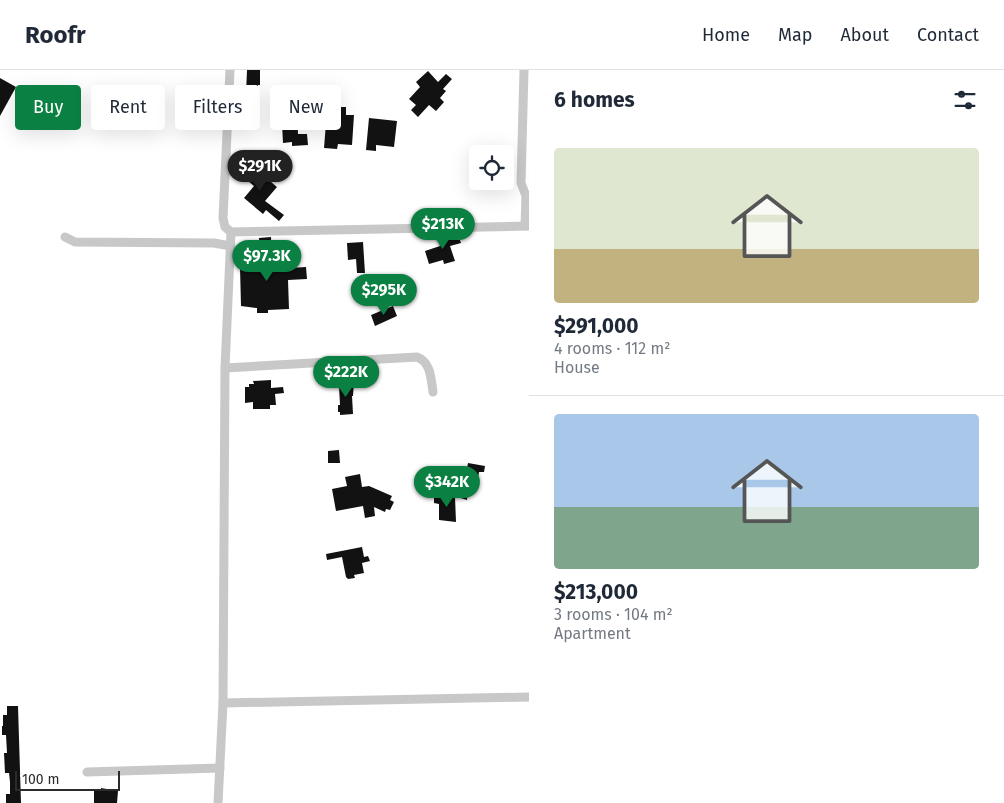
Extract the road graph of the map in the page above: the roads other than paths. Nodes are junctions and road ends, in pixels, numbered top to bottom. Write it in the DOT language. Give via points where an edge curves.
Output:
graph roads {
  1 [pos="230,70"];
  2 [pos="524,70"];
  3 [pos="527,226"];
  4 [pos="231,232"];
  5 [pos="65,237"];
  6 [pos="231,246"];
  7 [pos="226,368"];
  8 [pos="433,392"];
  9 [pos="529,698"];
  10 [pos="223,703"];
  11 [pos="220,768"];
  12 [pos="87,772"];
  13 [pos="218,803"];
  1 -- 4 [label="street" via="223,218 225,227"];
  2 -- 3 [label="street" via="521,183 526,196"];
  3 -- 4 [label="street"];
  4 -- 6 [label="street"];
  5 -- 6 [label="street" via="75,242 214,243"];
  6 -- 7 [label="street"];
  7 -- 8 [label="street" via="417,357 425,360 428,366"];
  7 -- 10 [label="street"];
  9 -- 10 [label="street"];
  10 -- 11 [label="street"];
  11 -- 12 [label="street"];
  11 -- 13 [label="street"];
}
